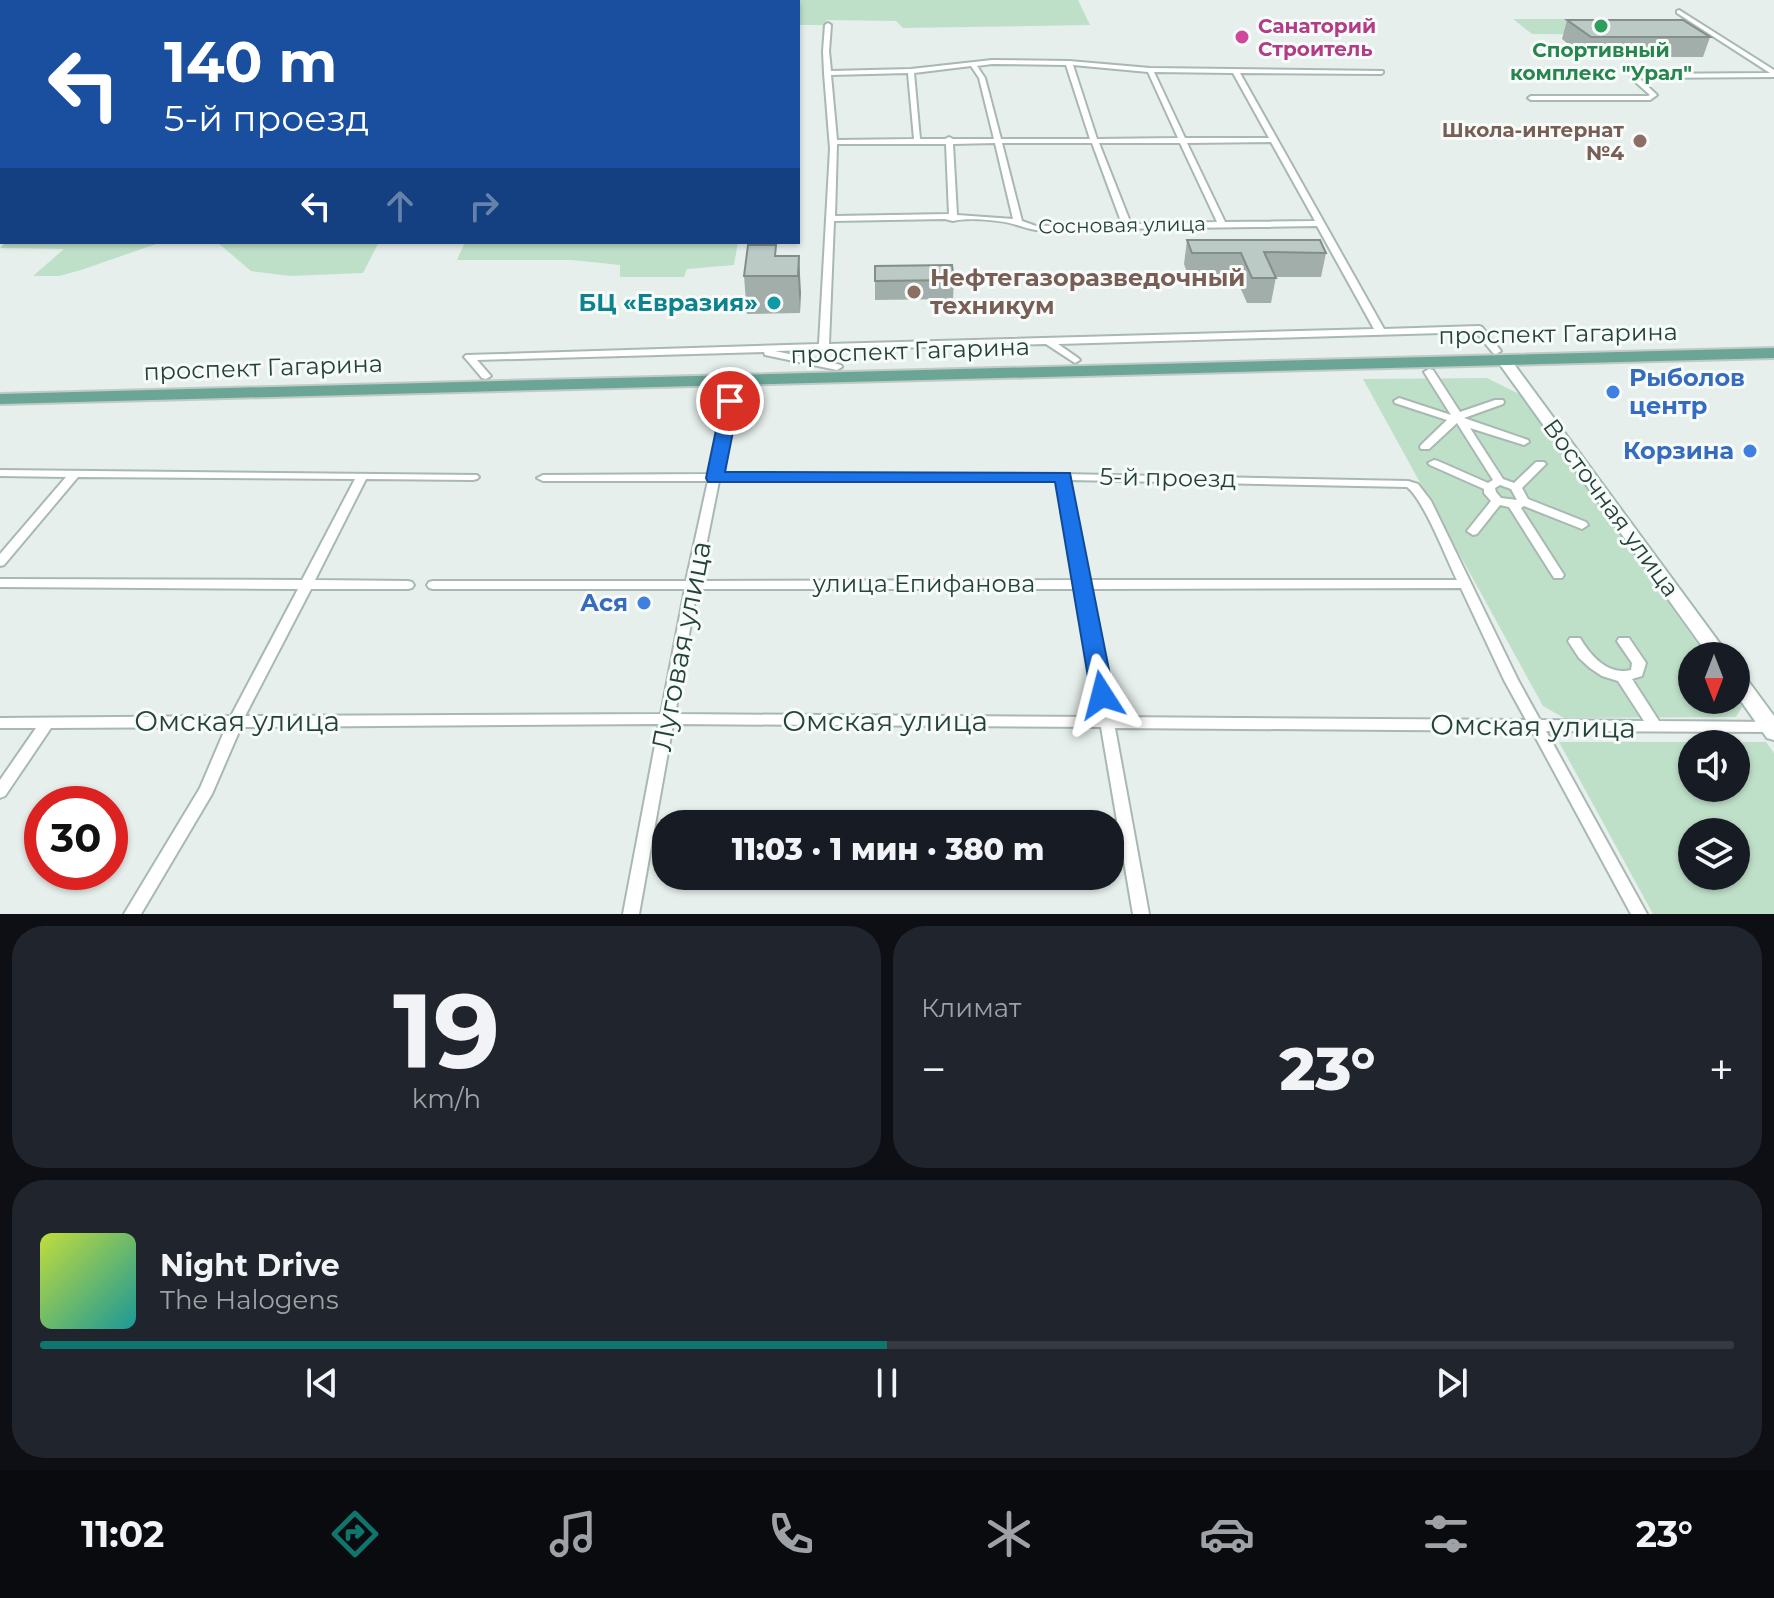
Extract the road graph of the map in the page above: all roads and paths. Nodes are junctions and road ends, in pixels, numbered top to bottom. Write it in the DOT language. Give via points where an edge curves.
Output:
graph roads {
  1 [pos="1679,12"];
  2 [pos="828,25"];
  3 [pos="972,63"];
  4 [pos="1069,63"];
  5 [pos="1150,70"];
  6 [pos="911,71"];
  7 [pos="1236,72"];
  8 [pos="1381,72"];
  9 [pos="827,73"];
  10 [pos="1774,74"];
  11 [pos="1531,98"];
  12 [pos="917,139"];
  13 [pos="949,139"];
  14 [pos="997,139"];
  15 [pos="1094,140"];
  16 [pos="1183,140"];
  17 [pos="1274,140"];
  18 [pos="833,142"];
  19 [pos="830,219"];
  20 [pos="953,219"];
  21 [pos="1018,222"];
  22 [pos="1221,223"];
  23 [pos="1320,223"];
  24 [pos="1127,225"];
  25 [pos="1380,331"];
  26 [pos="1048,341"];
  27 [pos="1774,344"];
  28 [pos="824,346"];
  29 [pos="752,348"];
  30 [pos="1774,353"];
  31 [pos="1500,355"];
  32 [pos="1075,360"];
  33 [pos="837,367"];
  34 [pos="1429,372"];
  35 [pos="486,376"];
  36 [pos="735,379"];
  37 [pos="0,389"];
  38 [pos="0,399"];
  39 [pos="1399,401"];
  40 [pos="1499,402"];
  41 [pos="1457,417"];
  42 [pos="1524,442"];
  43 [pos="1425,447"];
  44 [pos="1434,463"];
  45 [pos="1540,464"];
  46 [pos="0,473"];
  47 [pos="75,474"];
  48 [pos="362,477"];
  49 [pos="473,477"];
  50 [pos="1063,477"];
  51 [pos="543,478"];
  52 [pos="715,478"];
  53 [pos="1494,484"];
  54 [pos="1516,487"];
  55 [pos="1497,501"];
  56 [pos="1518,503"];
  57 [pos="1582,525"];
  58 [pos="1473,531"];
  59 [pos="0,562"];
  60 [pos="1558,575"];
  61 [pos="0,583"];
  62 [pos="692,583"];
  63 [pos="1084,584"];
  64 [pos="1463,584"];
  65 [pos="304,585"];
  66 [pos="408,585"];
  67 [pos="433,585"];
  68 [pos="1575,641"];
  69 [pos="1624,641"];
  70 [pos="1709,642"];
  71 [pos="1623,677"];
  72 [pos="1750,698"];
  73 [pos="667,719"];
  74 [pos="236,721"];
  75 [pos="48,722"];
  76 [pos="1107,722"];
  77 [pos="0,723"];
  78 [pos="1653,723"];
  79 [pos="1538,724"];
  80 [pos="1773,729"];
  81 [pos="0,792"];
  82 [pos="132,914"];
  83 [pos="631,914"];
  84 [pos="1141,914"];
  85 [pos="1639,914"];
  1 -- 10 [label="street"];
  2 -- 9 [label="street"];
  3 -- 4 [label="street"];
  3 -- 6 [label="street"];
  3 -- 14 [label="street" via="982,78"];
  4 -- 5 [label="street"];
  4 -- 15 [label="street"];
  5 -- 7 [label="street"];
  5 -- 16 [label="street"];
  6 -- 9 [label="street"];
  6 -- 12 [label="street"];
  7 -- 8 [label="street"];
  7 -- 17 [label="street"];
  9 -- 18 [label="street"];
  10 -- 11 [label="street" via="1634,78 1654,95 1650,98"];
  12 -- 13 [label="street"];
  12 -- 18 [label="street"];
  13 -- 14 [label="street"];
  13 -- 20 [label="street"];
  14 -- 15 [label="street"];
  14 -- 21 [label="street"];
  15 -- 16 [label="street"];
  15 -- 24 [label="street"];
  16 -- 17 [label="street"];
  16 -- 22 [label="street"];
  17 -- 23 [label="street"];
  18 -- 19 [label="street"];
  19 -- 20 [label="street, Сосновая улица"];
  19 -- 28 [label="street"];
  20 -- 21 [label="street, Сосновая улица"];
  21 -- 24 [label="street, Сосновая улица" via="1036,228"];
  22 -- 23 [label="street, Сосновая улица"];
  22 -- 24 [label="street, Сосновая улица"];
  23 -- 25 [label="street"];
  25 -- 26 [label="street"];
  25 -- 31 [label="street" via="1479,329"];
  26 -- 28 [label="street"];
  26 -- 32 [label="street"];
  27 -- 31 [label="main road, проспект Гагарина"];
  28 -- 29 [label="street"];
  29 -- 33 [label="street"];
  29 -- 35 [label="street" via="469,357"];
  30 -- 31 [label="main road, проспект Гагарина"];
  31 -- 32 [label="main road, проспект Гагарина"];
  31 -- 36 [label="main road, проспект Гагарина"];
  31 -- 70 [label="main road, Восточная улица"];
  32 -- 33 [label="main road, проспект Гагарина"];
  33 -- 35 [label="main road, проспект Гагарина"];
  34 -- 41 [label="street"];
  35 -- 37 [label="main road, проспект Гагарина"];
  36 -- 38 [label="main road, проспект Гагарина"];
  36 -- 52 [label="street, Луговая улица"];
  39 -- 41 [label="street"];
  40 -- 41 [label="street"];
  41 -- 42 [label="street"];
  41 -- 43 [label="street"];
  41 -- 53 [label="street"];
  44 -- 53 [label="street"];
  45 -- 54 [label="street"];
  46 -- 47 [label="street"];
  47 -- 48 [label="street"];
  47 -- 59 [label="street"];
  48 -- 49 [label="street"];
  48 -- 65 [label="street"];
  50 -- 52 [label="street, 5-й проезд"];
  50 -- 63 [label="street"];
  50 -- 64 [label="street, 5-й проезд" via="1408,484 1425,501"];
  51 -- 52 [label="street, 5-й проезд"];
  52 -- 62 [label="street, Луговая улица"];
  53 -- 54 [label="street"];
  53 -- 55 [label="street" via="1490,493"];
  54 -- 56 [label="street"];
  55 -- 56 [label="street"];
  55 -- 58 [label="street"];
  56 -- 57 [label="street"];
  56 -- 60 [label="street"];
  61 -- 65 [label="street"];
  62 -- 63 [label="street, улица Епифанова"];
  62 -- 67 [label="street, улица Епифанова"];
  62 -- 73 [label="street, Луговая улица"];
  63 -- 64 [label="street, улица Епифанова"];
  63 -- 76 [label="street"];
  64 -- 79 [label="street"];
  65 -- 66 [label="street"];
  65 -- 74 [label="street"];
  68 -- 71 [label="street" via="1597,668"];
  69 -- 71 [label="street" via="1639,663 1637,673"];
  71 -- 78 [label="street"];
  72 -- 80 [label="main road"];
  73 -- 74 [label="street, Омская улица"];
  73 -- 76 [label="street, Омская улица"];
  73 -- 83 [label="street, Луговая улица"];
  74 -- 75 [label="street, Омская улица"];
  74 -- 82 [label="street" via="207,790"];
  75 -- 77 [label="street, Омская улица"];
  75 -- 81 [label="street"];
  76 -- 79 [label="street, Омская улица"];
  76 -- 84 [label="street"];
  79 -- 80 [label="street, Омская улица"];
  79 -- 85 [label="street"];
}
